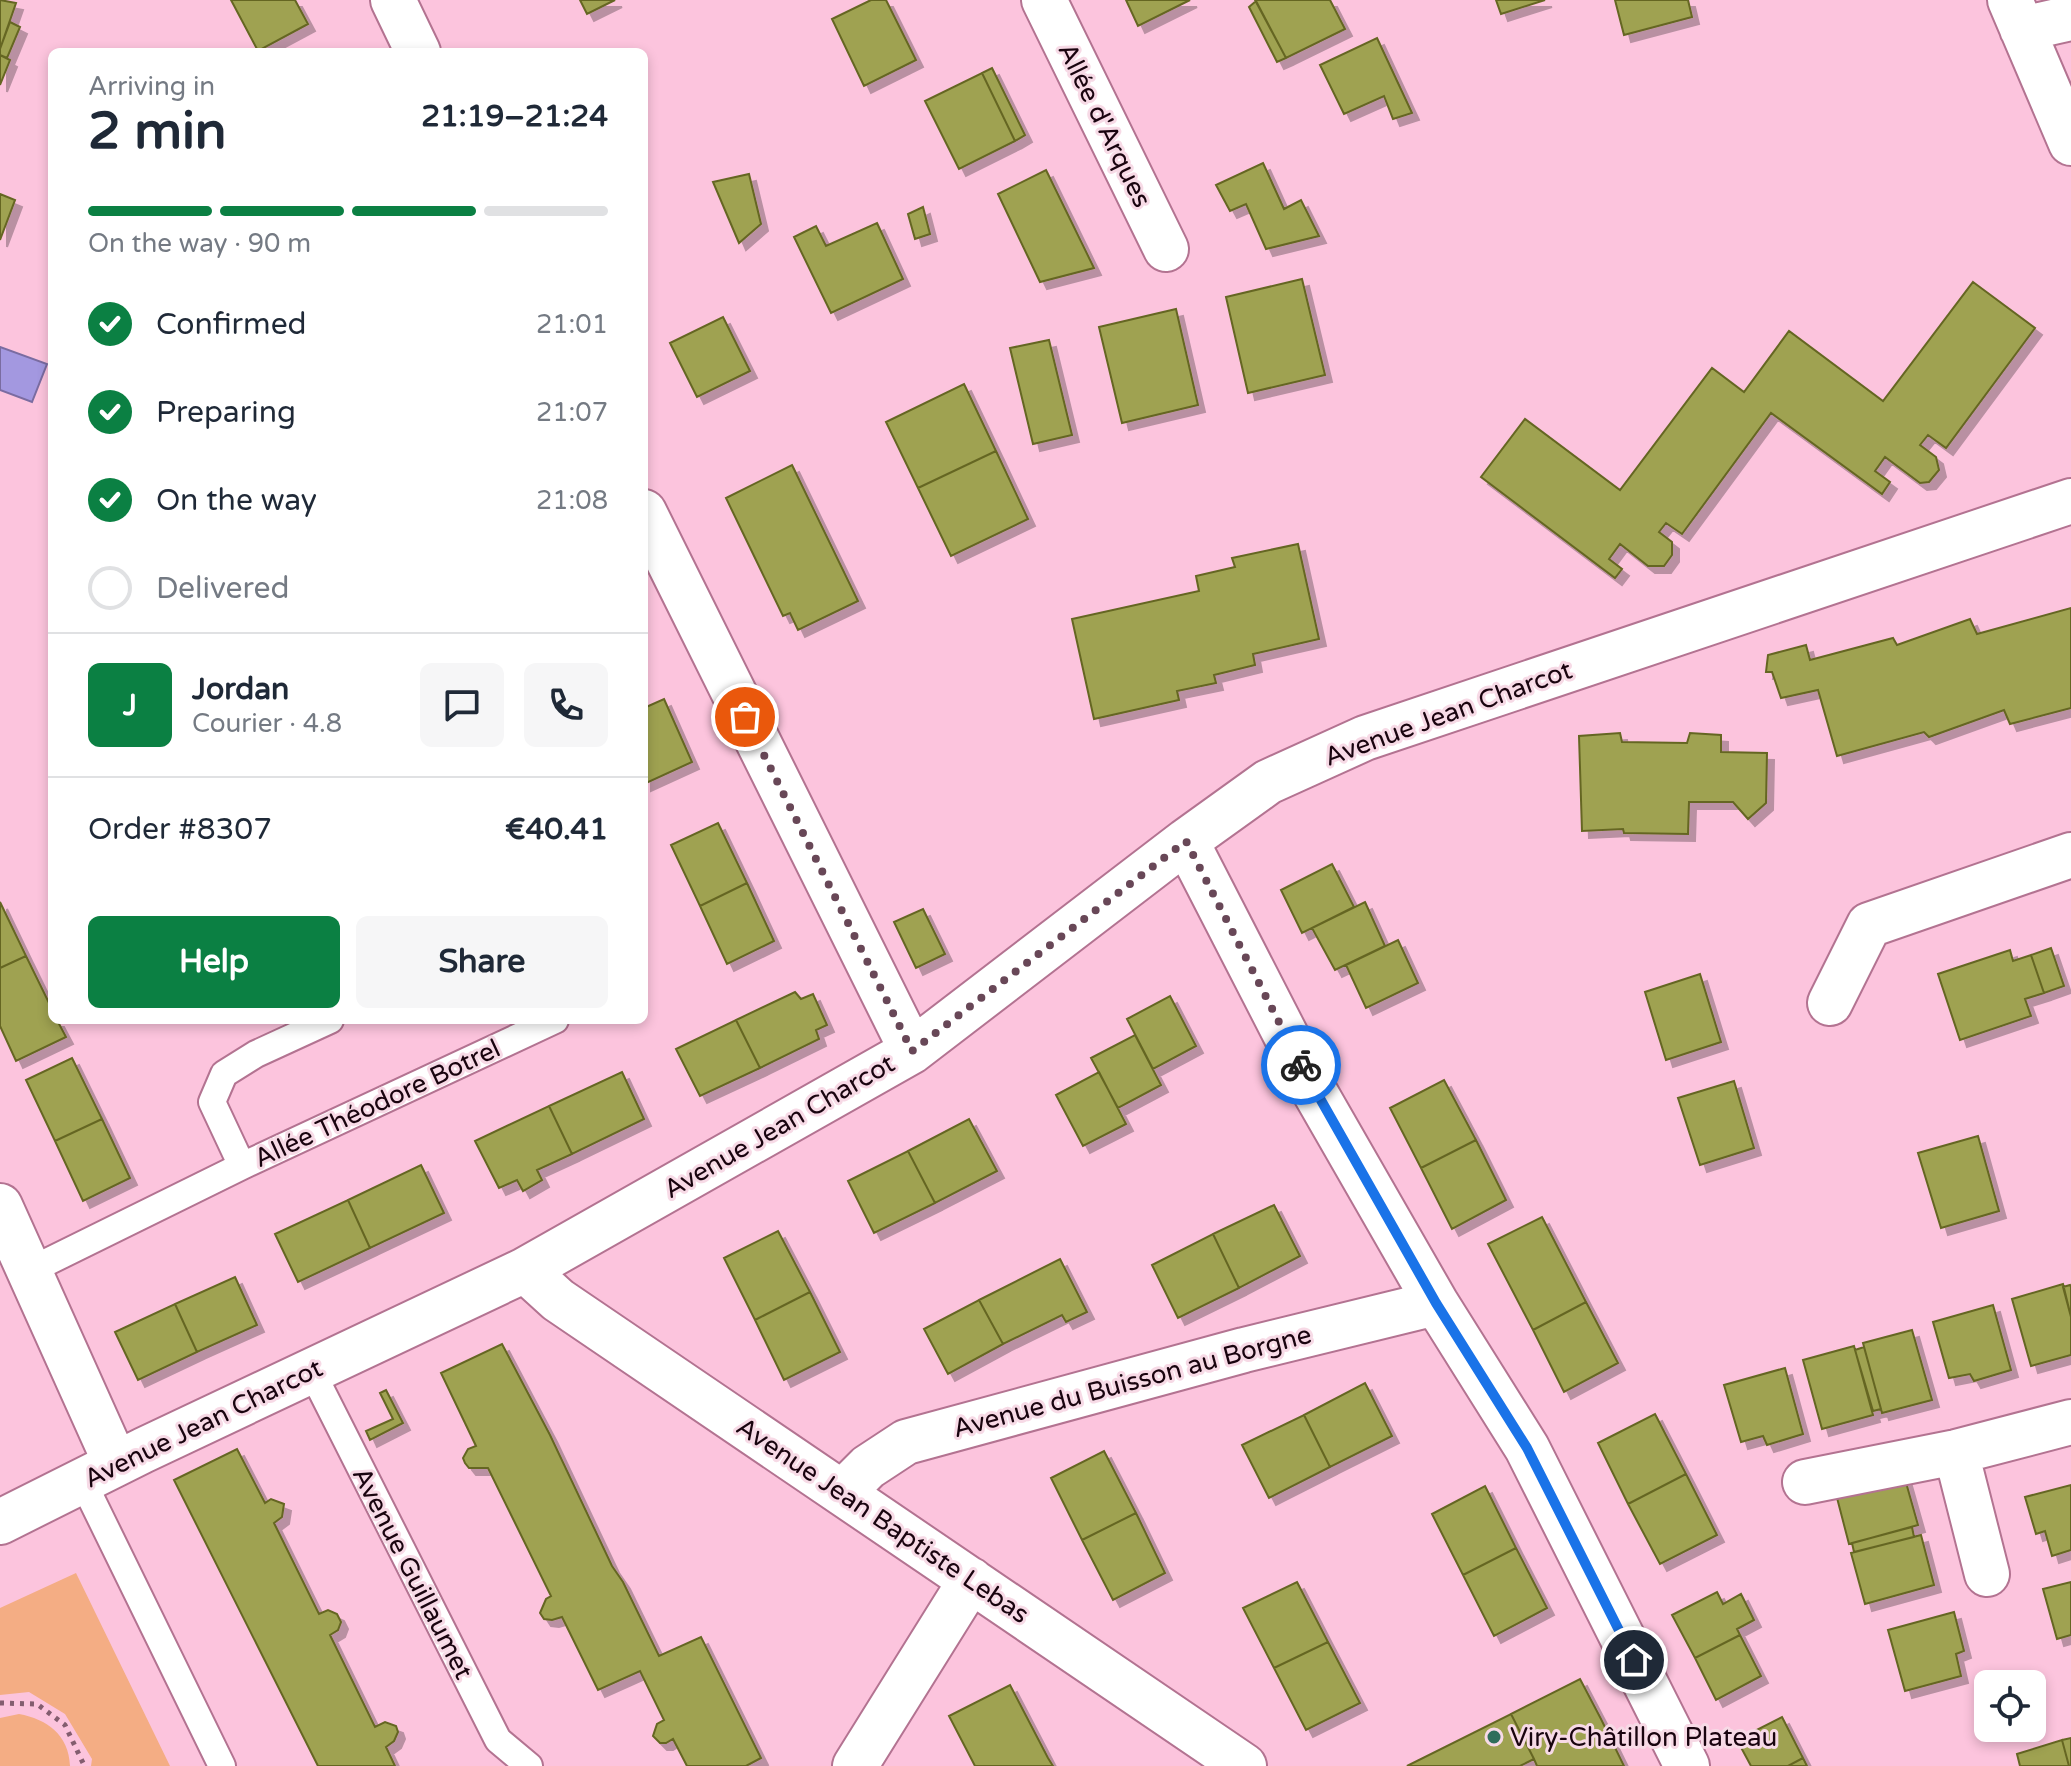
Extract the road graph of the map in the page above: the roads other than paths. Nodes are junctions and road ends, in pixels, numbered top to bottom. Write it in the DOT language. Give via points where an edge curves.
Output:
graph roads {
  1 [pos="393,0"];
  2 [pos="1044,0"];
  3 [pos="2016,14"];
  4 [pos="2071,18"];
  5 [pos="416,48"];
  6 [pos="2071,143"];
  7 [pos="1166,249"];
  8 [pos="2071,501"];
  9 [pos="648,520"];
  10 [pos="1186,841"];
  11 [pos="2071,855"];
  12 [pos="1830,1003"];
  13 [pos="321,1024"];
  14 [pos="546,1024"];
  15 [pos="912,1051"];
  16 [pos="242,1166"];
  17 [pos="0,1206"];
  18 [pos="525,1270"];
  19 [pos="29,1271"];
  20 [pos="1436,1303"];
  21 [pos="311,1370"];
  22 [pos="2071,1422"];
  23 [pos="1956,1452"];
  24 [pos="99,1473"];
  25 [pos="1805,1482"];
  26 [pos="843,1492"];
  27 [pos="0,1522"];
  28 [pos="1987,1574"];
  29 [pos="971,1580"];
  30 [pos="222,1766"];
  31 [pos="529,1766"];
  32 [pos="855,1766"];
  33 [pos="1244,1766"];
  34 [pos="1687,1766"];
  1 -- 5 [label="street"];
  2 -- 7 [label="street, Allée d'Arques"];
  3 -- 4 [label="street"];
  3 -- 6 [label="street"];
  8 -- 10 [label="street, Avenue Jean Charcot" via="1365,738 1268,782"];
  9 -- 15 [label="street"];
  10 -- 15 [label="street, Avenue Jean Charcot"];
  10 -- 20 [label="street" via="1316,1094"];
  11 -- 12 [label="street" via="1869,925"];
  13 -- 16 [label="lane, Allée Théodore Botrel" via="224,1074 212,1102"];
  14 -- 16 [label="lane, Allée Théodore Botrel"];
  15 -- 18 [label="street, Avenue Jean Charcot"];
  16 -- 19 [label="lane, Allée Théodore Botrel"];
  17 -- 19 [label="street"];
  18 -- 21 [label="street, Avenue Jean Charcot"];
  18 -- 26 [label="street, Avenue Jean Baptiste Lebas" via="558,1300"];
  19 -- 24 [label="street"];
  20 -- 26 [label="street, Avenue du Buisson au Borgne" via="906,1442 868,1467"];
  20 -- 34 [label="street" via="1527,1448"];
  21 -- 24 [label="street, Avenue Jean Charcot"];
  21 -- 31 [label="lane, Avenue Guillaumet" via="498,1740"];
  22 -- 23 [label="street"];
  23 -- 25 [label="street"];
  23 -- 28 [label="street"];
  24 -- 27 [label="street, Avenue Jean Charcot"];
  24 -- 30 [label="lane"];
  26 -- 29 [label="street, Avenue Jean Baptiste Lebas"];
  29 -- 32 [label="street"];
  29 -- 33 [label="street, Avenue Jean Baptiste Lebas"];
}
